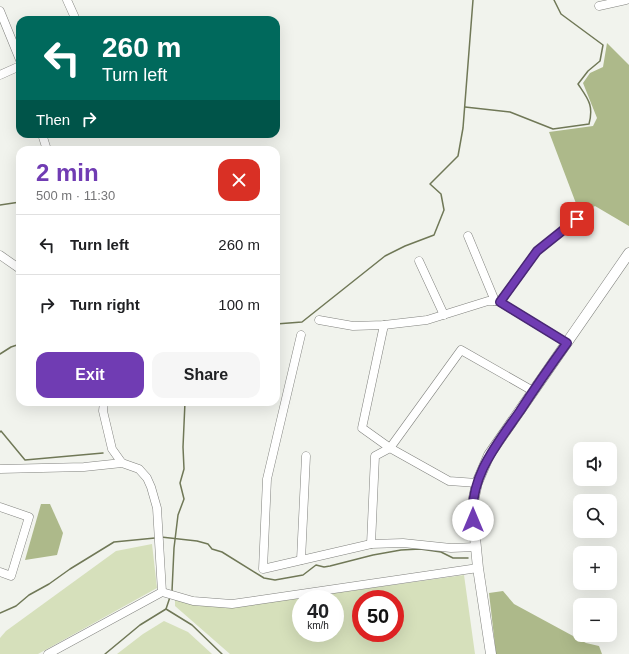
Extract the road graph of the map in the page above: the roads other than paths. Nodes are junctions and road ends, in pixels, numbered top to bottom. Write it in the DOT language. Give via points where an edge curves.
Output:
graph roads {
  1 [pos="67,0"];
  2 [pos="626,0"];
  3 [pos="599,6"];
  4 [pos="0,11"];
  5 [pos="74,16"];
  6 [pos="16,50"];
  7 [pos="16,68"];
  8 [pos="0,75"];
  9 [pos="577,219"];
  10 [pos="468,236"];
  11 [pos="629,253"];
  12 [pos="0,255"];
  13 [pos="419,261"];
  14 [pos="16,266"];
  15 [pos="498,301"];
  16 [pos="444,315"];
  17 [pos="319,320"];
  18 [pos="384,325"];
  19 [pos="301,335"];
  20 [pos="567,343"];
  21 [pos="533,392"];
  22 [pos="104,406"];
  23 [pos="390,448"];
  24 [pos="306,456"];
  25 [pos="122,463"];
  26 [pos="0,469"];
  27 [pos="477,483"];
  28 [pos="0,507"];
  29 [pos="371,544"];
  30 [pos="476,547"];
  31 [pos="301,560"];
  32 [pos="478,568"];
  33 [pos="0,572"];
  34 [pos="162,592"];
  35 [pos="48,654"];
  36 [pos="491,654"];
  1 -- 5 [label="street"];
  2 -- 3 [label="street"];
  4 -- 6 [label="street"];
  7 -- 8 [label="street"];
  9 -- 15 [label="street" via="537,251"];
  10 -- 15 [label="street"];
  11 -- 20 [label="main road"];
  12 -- 14 [label="street"];
  13 -- 16 [label="street"];
  15 -- 16 [label="street" via="488,301"];
  15 -- 20 [label="street"];
  16 -- 18 [label="street" via="427,320"];
  17 -- 18 [label="street" via="353,326"];
  18 -- 23 [label="street" via="362,428"];
  19 -- 31 [label="street" via="266,479 263,569"];
  20 -- 21 [label="main road"];
  21 -- 23 [label="street" via="461,350"];
  21 -- 27 [label="main road" via="489,455"];
  22 -- 25 [label="street" via="112,449"];
  23 -- 27 [label="street" via="449,481"];
  23 -- 29 [label="street" via="375,456"];
  24 -- 31 [label="street"];
  25 -- 26 [label="street" via="84,467"];
  25 -- 34 [label="street" via="139,468 151,487 157,508"];
  27 -- 30 [label="main road" via="472,507"];
  28 -- 33 [label="street" via="29,517 11,576"];
  29 -- 30 [label="street"];
  29 -- 31 [label="street"];
  30 -- 32 [label="main road"];
  32 -- 34 [label="street" via="232,604 193,601"];
  32 -- 36 [label="main road"];
  34 -- 35 [label="street"];
}
